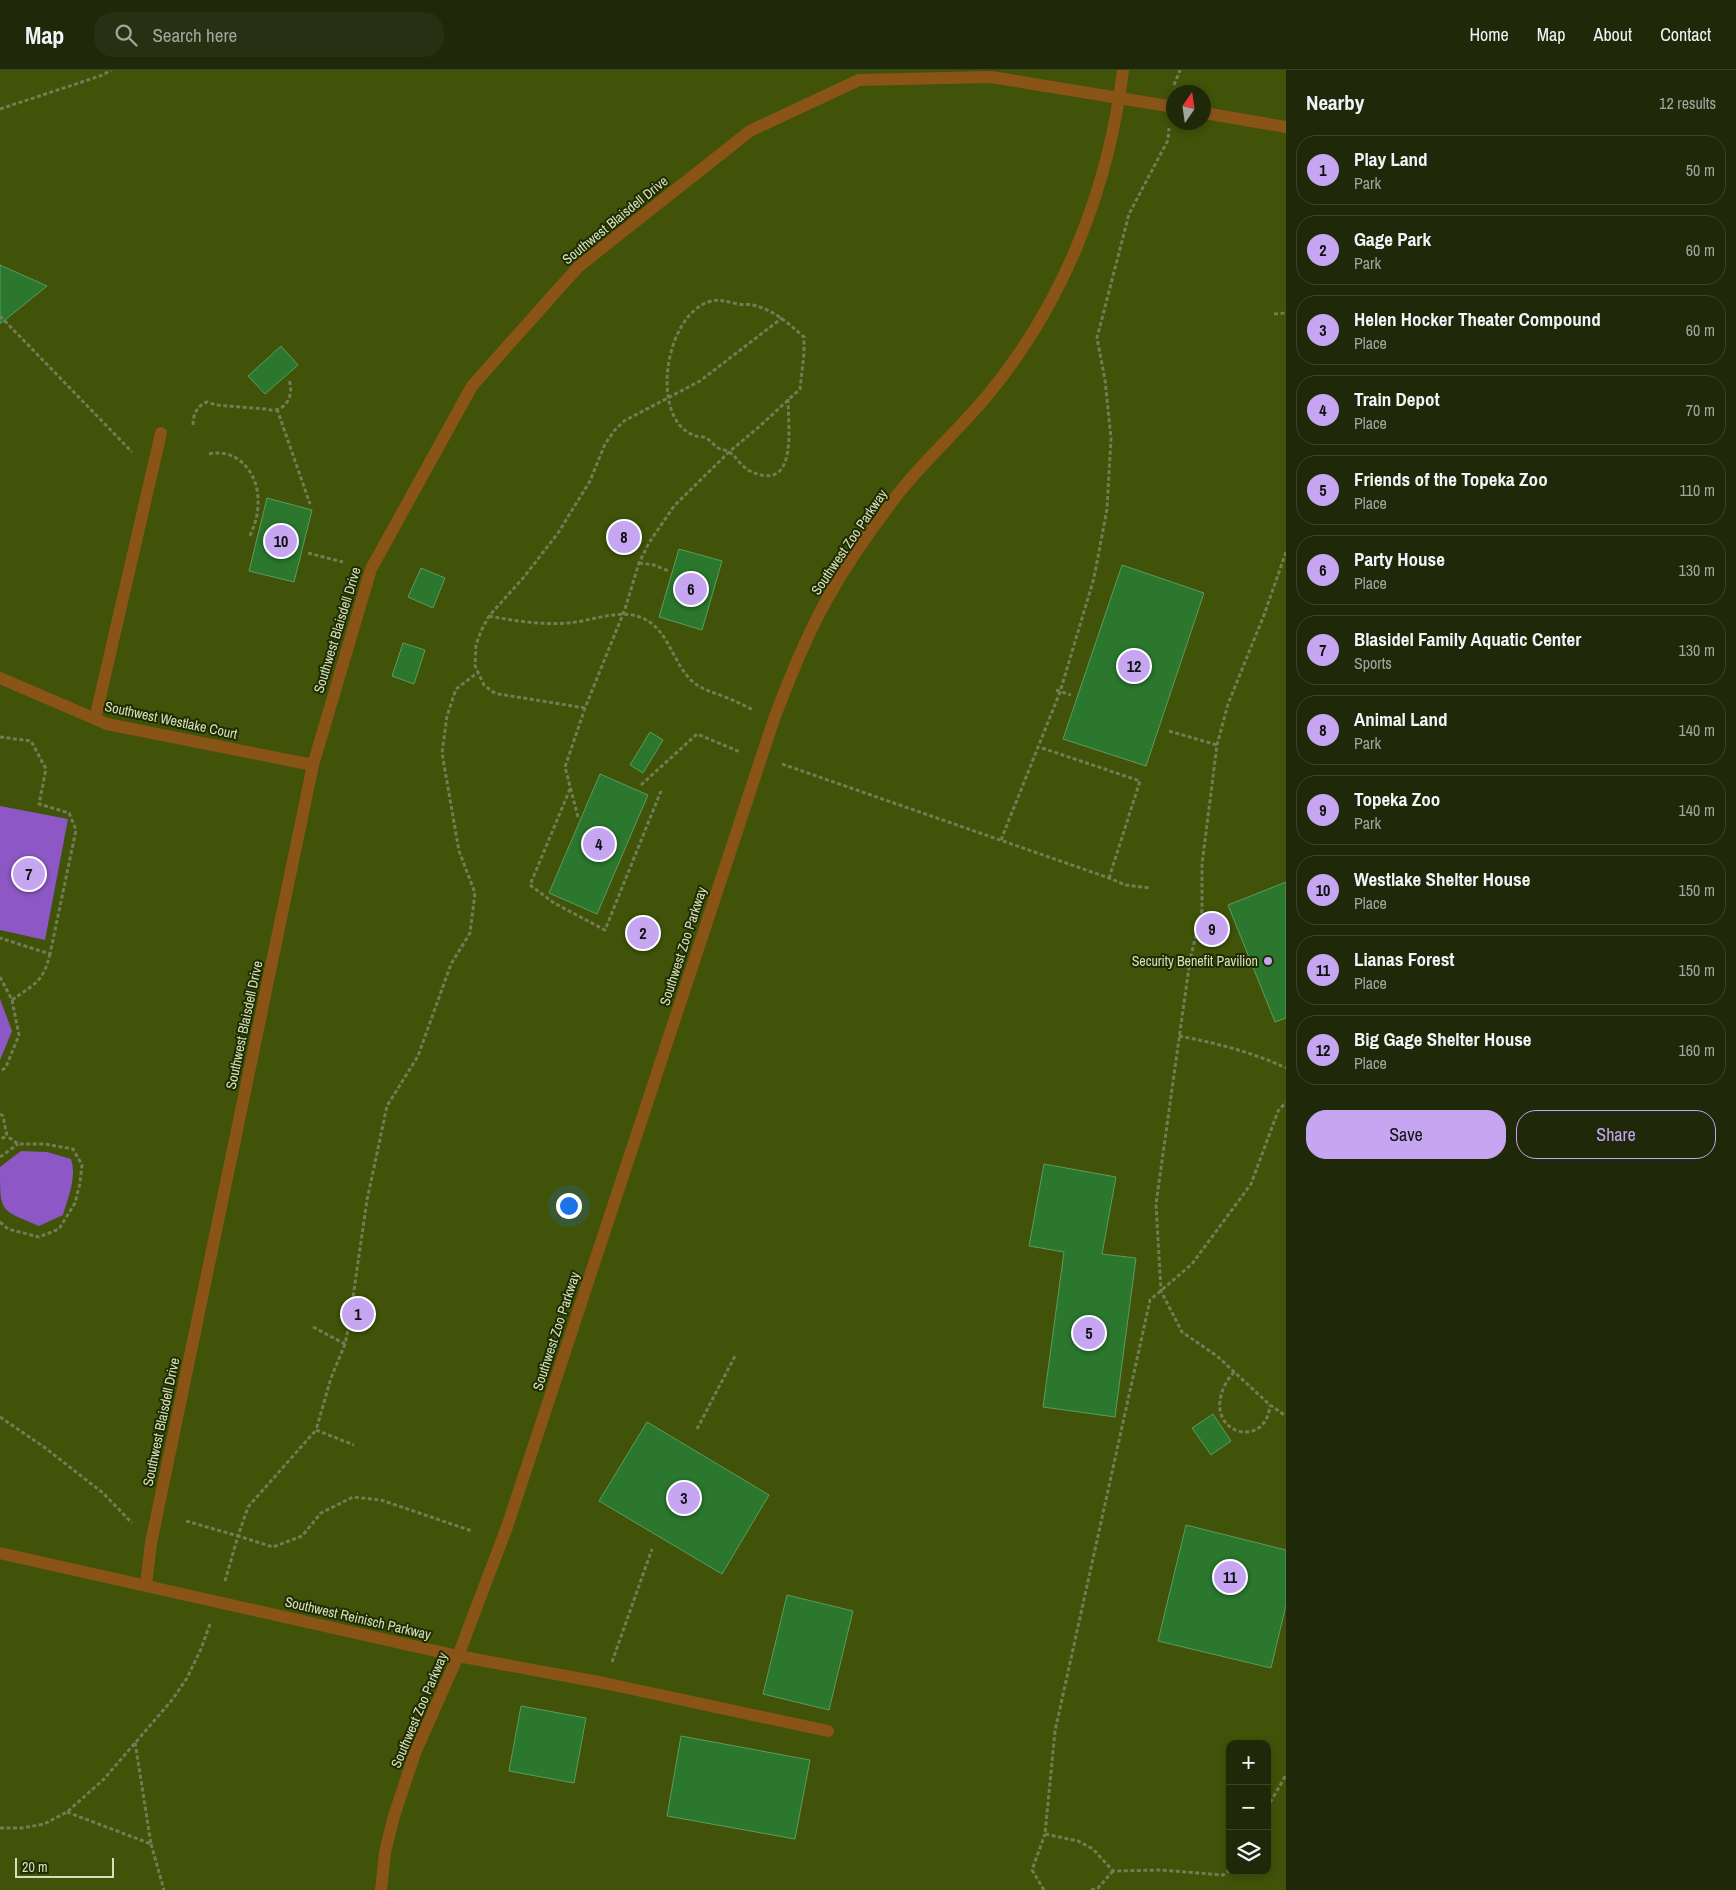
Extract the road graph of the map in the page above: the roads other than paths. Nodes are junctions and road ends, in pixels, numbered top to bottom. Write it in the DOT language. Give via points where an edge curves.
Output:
graph roads {
  1 [pos="1123,70"];
  2 [pos="1119,98"];
  3 [pos="1166,106"];
  4 [pos="1211,113"];
  5 [pos="1286,127"];
  6 [pos="160,434"];
  7 [pos="0,678"];
  8 [pos="95,719"];
  9 [pos="313,765"];
  10 [pos="0,1552"];
  11 [pos="146,1585"];
  12 [pos="458,1656"];
  13 [pos="828,1731"];
  14 [pos="381,1890"];
  1 -- 2 [label="lane, Southwest Zoo Parkway"];
  2 -- 3 [label="lane, Southwest Blaisdell Drive"];
  2 -- 9 [label="lane, Southwest Blaisdell Drive" via="991,77 859,80 750,131 578,267 472,386 371,569"];
  2 -- 12 [label="lane, Southwest Zoo Parkway" via="1097,193 1070,259 1042,315 993,389 887,508 844,570 792,673 774,719 507,1527"];
  4 -- 5 [label="lane"];
  6 -- 8 [label="lane"];
  7 -- 8 [label="lane, Southwest Westlake Court"];
  8 -- 9 [label="lane, Southwest Westlake Court"];
  9 -- 11 [label="lane, Southwest Blaisdell Drive" via="152,1543"];
  10 -- 11 [label="lane, Southwest Reinisch Parkway"];
  11 -- 12 [label="lane, Southwest Reinisch Parkway"];
  12 -- 13 [label="lane, Southwest Reinisch Parkway" via="604,1683"];
  12 -- 14 [label="lane, Southwest Zoo Parkway" via="415,1753 397,1807 385,1852"];
}
